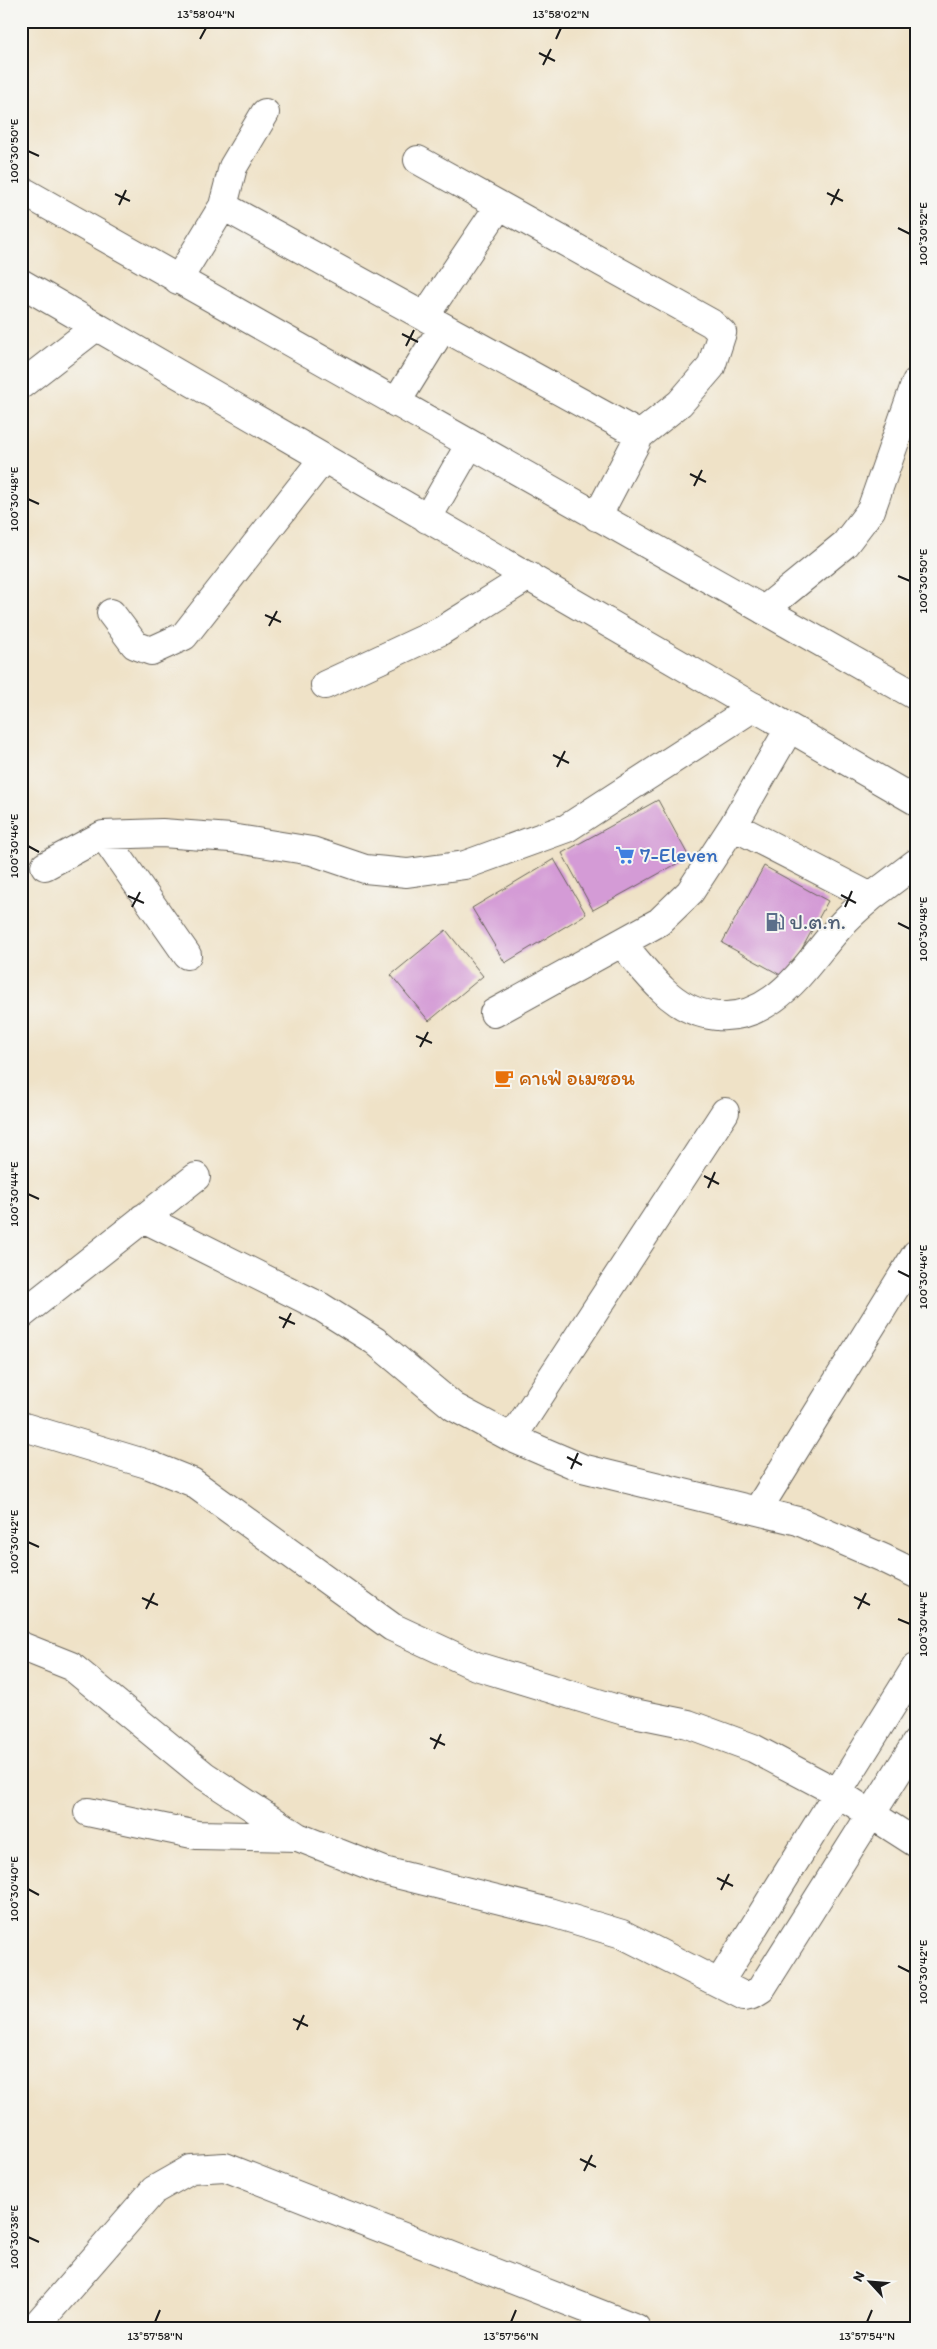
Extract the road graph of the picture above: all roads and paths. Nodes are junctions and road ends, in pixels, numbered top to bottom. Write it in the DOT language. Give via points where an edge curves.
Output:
graph roads {
  1 [pos="265,113"];
  2 [pos="418,160"];
  3 [pos="21,190"];
  4 [pos="224,206"];
  5 [pos="499,206"];
  6 [pos="178,280"];
  7 [pos="21,283"];
  8 [pos="434,321"];
  9 [pos="96,327"];
  10 [pos="916,382"];
  11 [pos="21,385"];
  12 [pos="396,403"];
  13 [pos="640,435"];
  14 [pos="470,444"];
  15 [pos="323,459"];
  16 [pos="597,517"];
  17 [pos="427,519"];
  18 [pos="529,576"];
  19 [pos="764,610"];
  20 [pos="111,613"];
  21 [pos="325,686"];
  22 [pos="916,696"];
  23 [pos="754,708"];
  24 [pos="789,729"];
  25 [pos="916,801"];
  26 [pos="733,826"];
  27 [pos="103,835"];
  28 [pos="916,863"];
  29 [pos="44,866"];
  30 [pos="871,897"];
  31 [pos="621,943"];
  32 [pos="188,955"];
  33 [pos="494,1013"];
  34 [pos="725,1112"];
  35 [pos="196,1177"];
  36 [pos="143,1218"];
  37 [pos="916,1254"];
  38 [pos="21,1315"];
  39 [pos="21,1426"];
  40 [pos="512,1438"];
  41 [pos="757,1511"];
  42 [pos="916,1574"];
  43 [pos="21,1646"];
  44 [pos="916,1668"];
  45 [pos="916,1743"];
  46 [pos="838,1793"];
  47 [pos="88,1812"];
  48 [pos="869,1815"];
  49 [pos="298,1837"];
  50 [pos="916,1843"];
  51 [pos="719,1983"];
  52 [pos="34,2328"];
  53 [pos="636,2328"];
  1 -- 4 [label="street" via="233,167"];
  2 -- 5 [label="street"];
  3 -- 6 [label="street"];
  4 -- 6 [label="street"];
  4 -- 8 [label="street"];
  5 -- 8 [label="street"];
  5 -- 13 [label="street" via="710,323 722,333 711,367 680,403"];
  6 -- 12 [label="street"];
  7 -- 9 [label="street"];
  8 -- 12 [label="street"];
  8 -- 13 [label="street"];
  9 -- 11 [label="street"];
  9 -- 15 [label="street"];
  10 -- 19 [label="street" via="871,510 845,544"];
  12 -- 14 [label="street"];
  13 -- 16 [label="street"];
  14 -- 16 [label="street"];
  14 -- 17 [label="street"];
  15 -- 17 [label="street"];
  15 -- 20 [label="street" via="184,636 151,651 135,645"];
  16 -- 19 [label="street"];
  17 -- 18 [label="street"];
  18 -- 21 [label="street" via="441,631"];
  18 -- 23 [label="street"];
  19 -- 22 [label="street"];
  23 -- 24 [label="street"];
  23 -- 27 [label="street" via="566,828 466,864 407,873 365,869 312,852 231,838 162,833"];
  24 -- 25 [label="street"];
  24 -- 26 [label="street"];
  26 -- 30 [label="street"];
  26 -- 31 [label="street" via="690,892 659,922"];
  27 -- 29 [label="street"];
  27 -- 32 [label="street"];
  28 -- 30 [label="street"];
  30 -- 31 [label="street" via="773,999 742,1014 713,1017 685,1007 662,990"];
  31 -- 33 [label="street"];
  34 -- 40 [label="street"];
  35 -- 36 [label="street"];
  36 -- 38 [label="street"];
  36 -- 40 [label="street" via="321,1307 375,1341 454,1407"];
  37 -- 41 [label="street"];
  39 -- 46 [label="street" via="147,1464 192,1482 392,1627 476,1666 624,1711 688,1724 753,1748"];
  40 -- 41 [label="street" via="582,1468"];
  41 -- 42 [label="street" via="798,1521"];
  43 -- 49 [label="street" via="71,1666 205,1776"];
  44 -- 46 [label="street"];
  45 -- 48 [label="street"];
  46 -- 48 [label="street"];
  46 -- 51 [label="street"];
  47 -- 49 [label="street" via="197,1835"];
  48 -- 50 [label="street"];
  48 -- 51 [label="street" via="761,1989 744,1996"];
  49 -- 51 [label="street" via="384,1871 549,1912 622,1934"];
  52 -- 53 [label="street" via="154,2190 190,2169 225,2167"];
}
